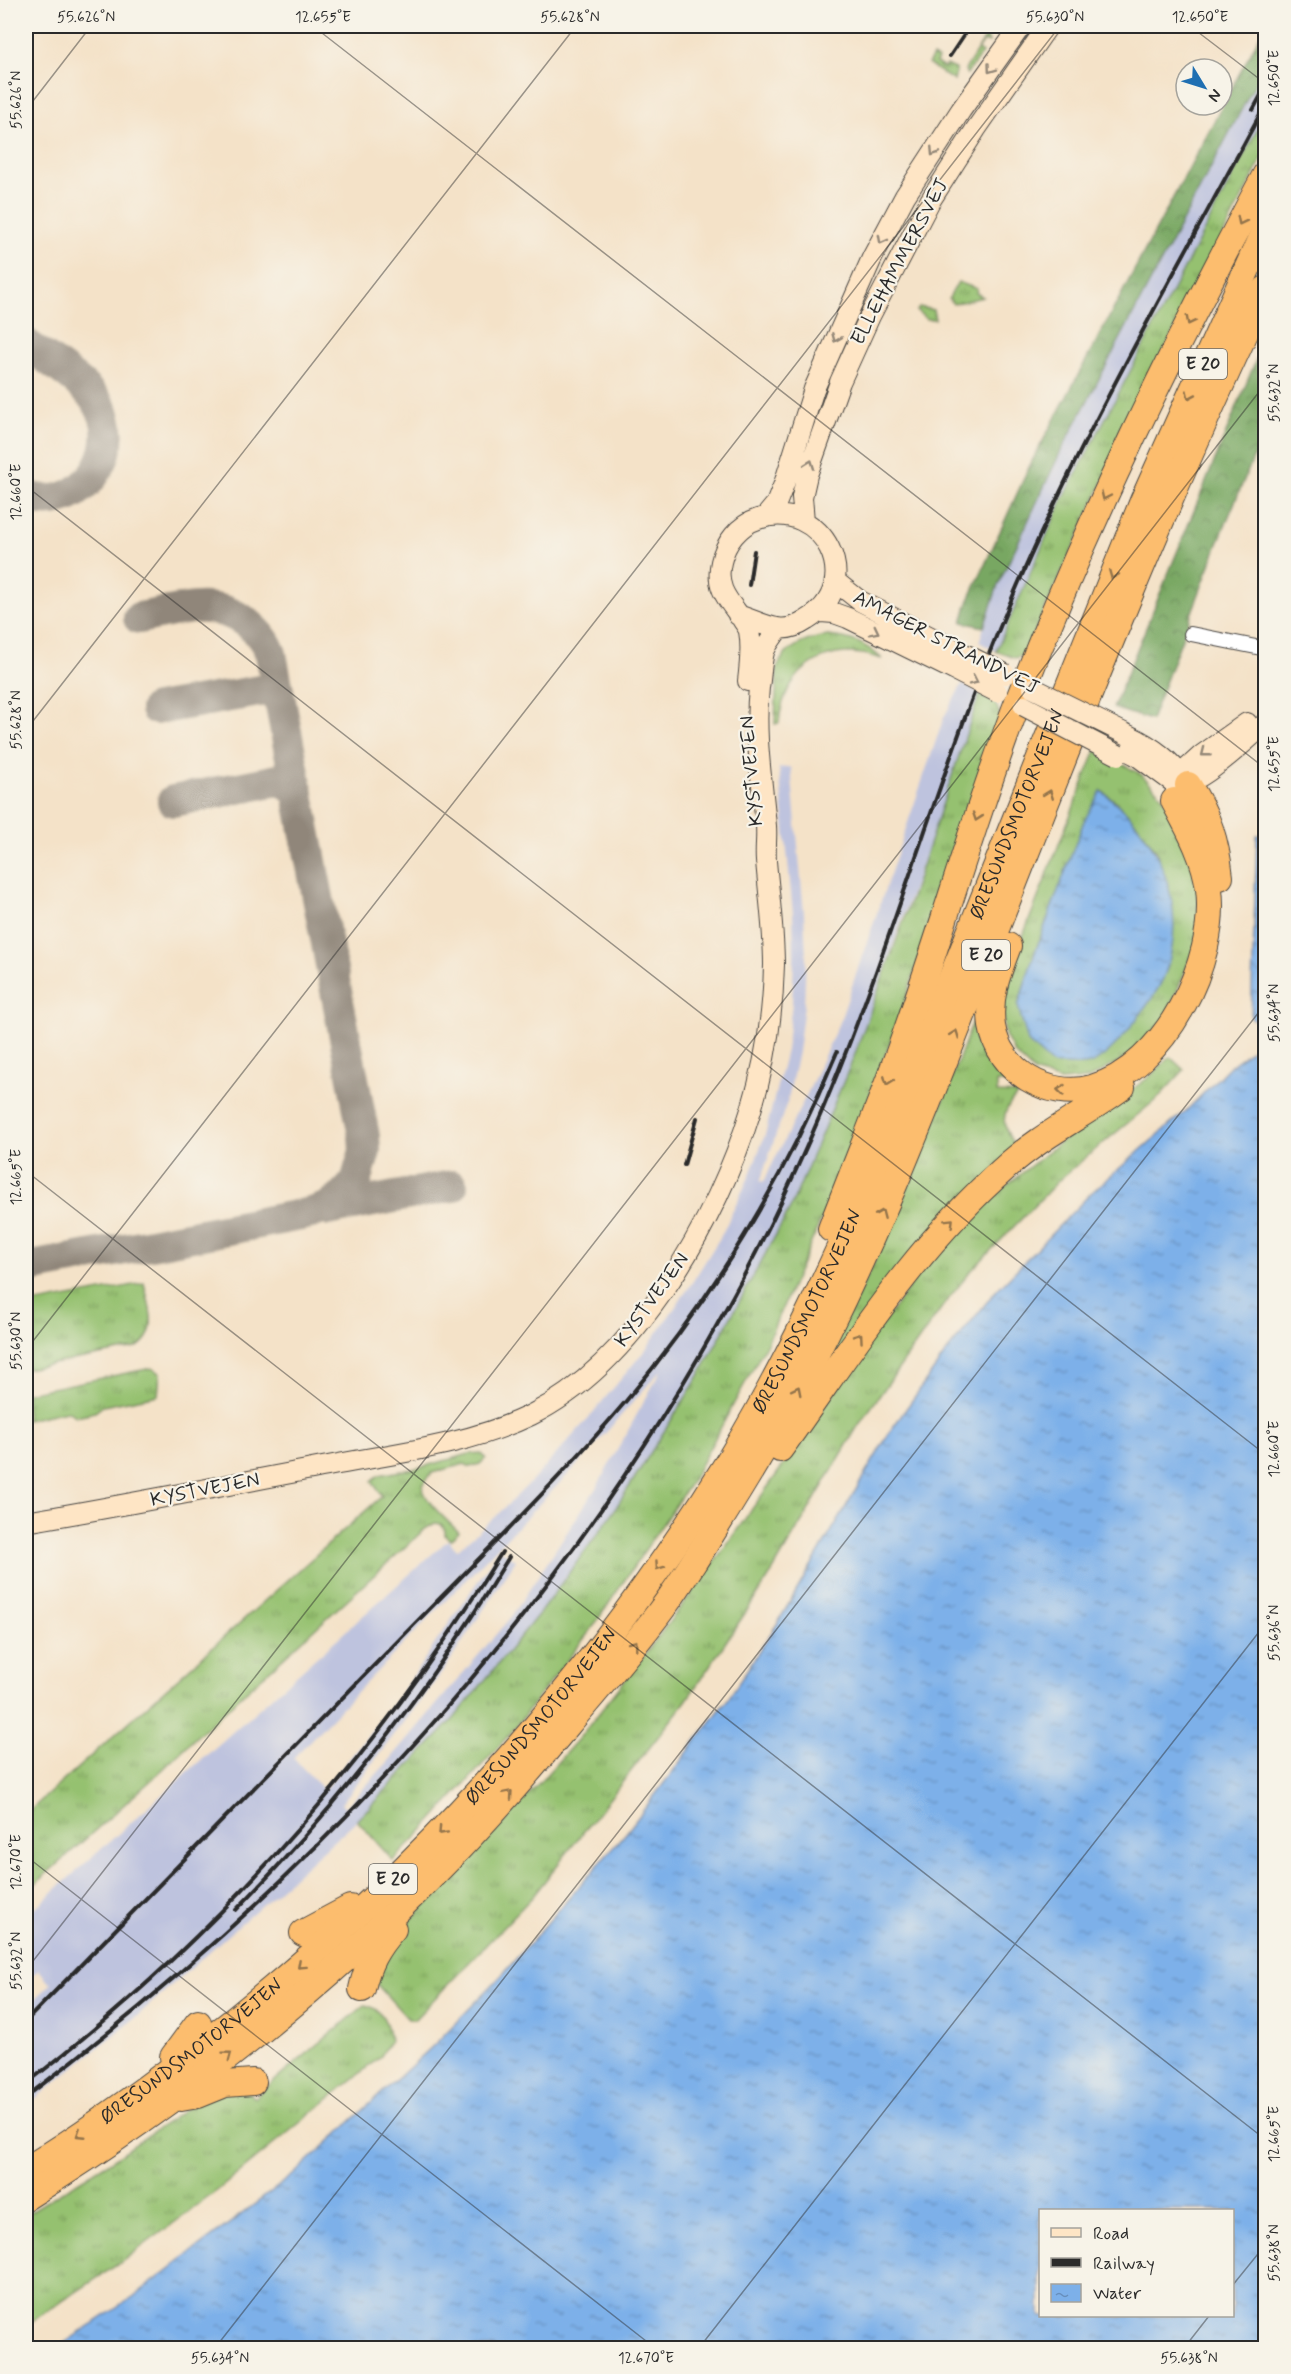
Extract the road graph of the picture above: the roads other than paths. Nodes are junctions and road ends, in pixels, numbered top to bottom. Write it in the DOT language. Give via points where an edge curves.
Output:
graph roads {
  1 [pos="1021,26"];
  2 [pos="1048,26"];
  3 [pos="1266,174"];
  4 [pos="1266,227"];
  5 [pos="1266,289"];
  6 [pos="1266,299"];
  7 [pos="766,516"];
  8 [pos="804,521"];
  9 [pos="835,581"];
  10 [pos="820,612"];
  11 [pos="738,615"];
  12 [pos="778,628"];
  13 [pos="1191,634"];
  14 [pos="1266,649"];
  15 [pos="956,661"];
  16 [pos="1017,691"];
  17 [pos="1266,710"];
  18 [pos="1266,723"];
  19 [pos="1123,746"];
  20 [pos="1180,786"];
  21 [pos="766,858"];
  22 [pos="691,1518"];
  23 [pos="26,1522"];
  24 [pos="668,1602"];
  25 [pos="393,1880"];
  26 [pos="422,1886"];
  27 [pos="303,1933"];
  28 [pos="362,1989"];
  29 [pos="198,2024"];
  30 [pos="253,2082"];
  31 [pos="139,2093"];
  32 [pos="169,2100"];
  33 [pos="26,2170"];
  34 [pos="26,2197"];
  1 -- 7 [label="street, ELLEHAMMERSVEJ, one-way" via="909,190 872,258 814,389 776,504"];
  8 -- 2 [label="street, ELLEHAMMERSVEJ, one-way" via="802,497 807,475 840,382 884,287 930,201"];
  3 -- 16 [label="highway, one-way" via="1142,417"];
  4 -- 22 [label="highway, ØRESUNDSMOTORVEJEN / E 20, one-way" via="1143,501 842,1244 782,1366"];
  24 -- 5 [label="highway, ØRESUNDSMOTORVEJEN / E 20, one-way" via="790,1404 871,1238 1118,622"];
  20 -- 6 [label="highway, one-way" via="1210,898 1206,948 1190,993 1164,1033 1120,1075 1078,1091 1060,1091 1036,1083 1010,1063 996,1041 991,1005 996,979"];
  7 -- 8 [label="street"];
  7 -- 11 [label="street" via="740,529 721,560 721,588"];
  8 -- 9 [label="street" via="829,546"];
  9 -- 10 [label="street"];
  9 -- 15 [label="street, AMAGER STRANDVEJ"];
  10 -- 12 [label="street" via="799,625"];
  10 -- 15 [label="street, AMAGER STRANDVEJ, one-way" via="848,618"];
  11 -- 12 [label="street"];
  11 -- 21 [label="street, KYSTVEJEN" via="749,629 746,756 758,841"];
  12 -- 21 [label="street, KYSTVEJEN" via="764,651 758,698 757,751"];
  13 -- 14 [label="street"];
  15 -- 16 [label="street, AMAGER STRANDVEJ, bridge"];
  16 -- 19 [label="street, AMAGER STRANDVEJ, bridge"];
  16 -- 19 [label="street, AMAGER STRANDVEJ, bridge" via="1067,727"];
  16 -- 22 [label="highway, one-way" via="907,1030 819,1261"];
  17 -- 20 [label="street, one-way" via="1202,755"];
  18 -- 20 [label="street" via="1197,780"];
  19 -- 20 [label="street, AMAGER STRANDVEJ" via="1151,776"];
  19 -- 20 [label="street, AMAGER STRANDVEJ" via="1156,750"];
  24 -- 20 [label="highway, one-way" via="888,1295 939,1233 1005,1167 1145,1069 1184,1025 1212,967 1221,909 1219,864 1211,828 1203,807"];
  21 -- 23 [label="street, KYSTVEJEN" via="774,970 764,1055 752,1109 730,1171 687,1251 640,1323 588,1377 534,1414 471,1437"];
  22 -- 25 [label="highway, ØRESUNDSMOTORVEJEN / E 20, one-way" via="609,1635 547,1712 486,1783"];
  26 -- 24 [label="highway, ØRESUNDSMOTORVEJEN / E 20, one-way" via="537,1761"];
  25 -- 27 [label="highway" via="384,1879 356,1904"];
  25 -- 31 [label="highway, ØRESUNDSMOTORVEJEN / E 20, one-way" via="226,2028"];
  26 -- 28 [label="highway" via="408,1913 379,1944 366,1968"];
  32 -- 26 [label="highway, ØRESUNDSMOTORVEJEN / E 20, one-way" via="316,1983"];
  29 -- 31 [label="highway"];
  30 -- 32 [label="highway" via="225,2084 198,2095"];
  31 -- 33 [label="highway, ØRESUNDSMOTORVEJEN / E 20, one-way"];
  32 -- 34 [label="highway, ØRESUNDSMOTORVEJEN / E 20"];
}
